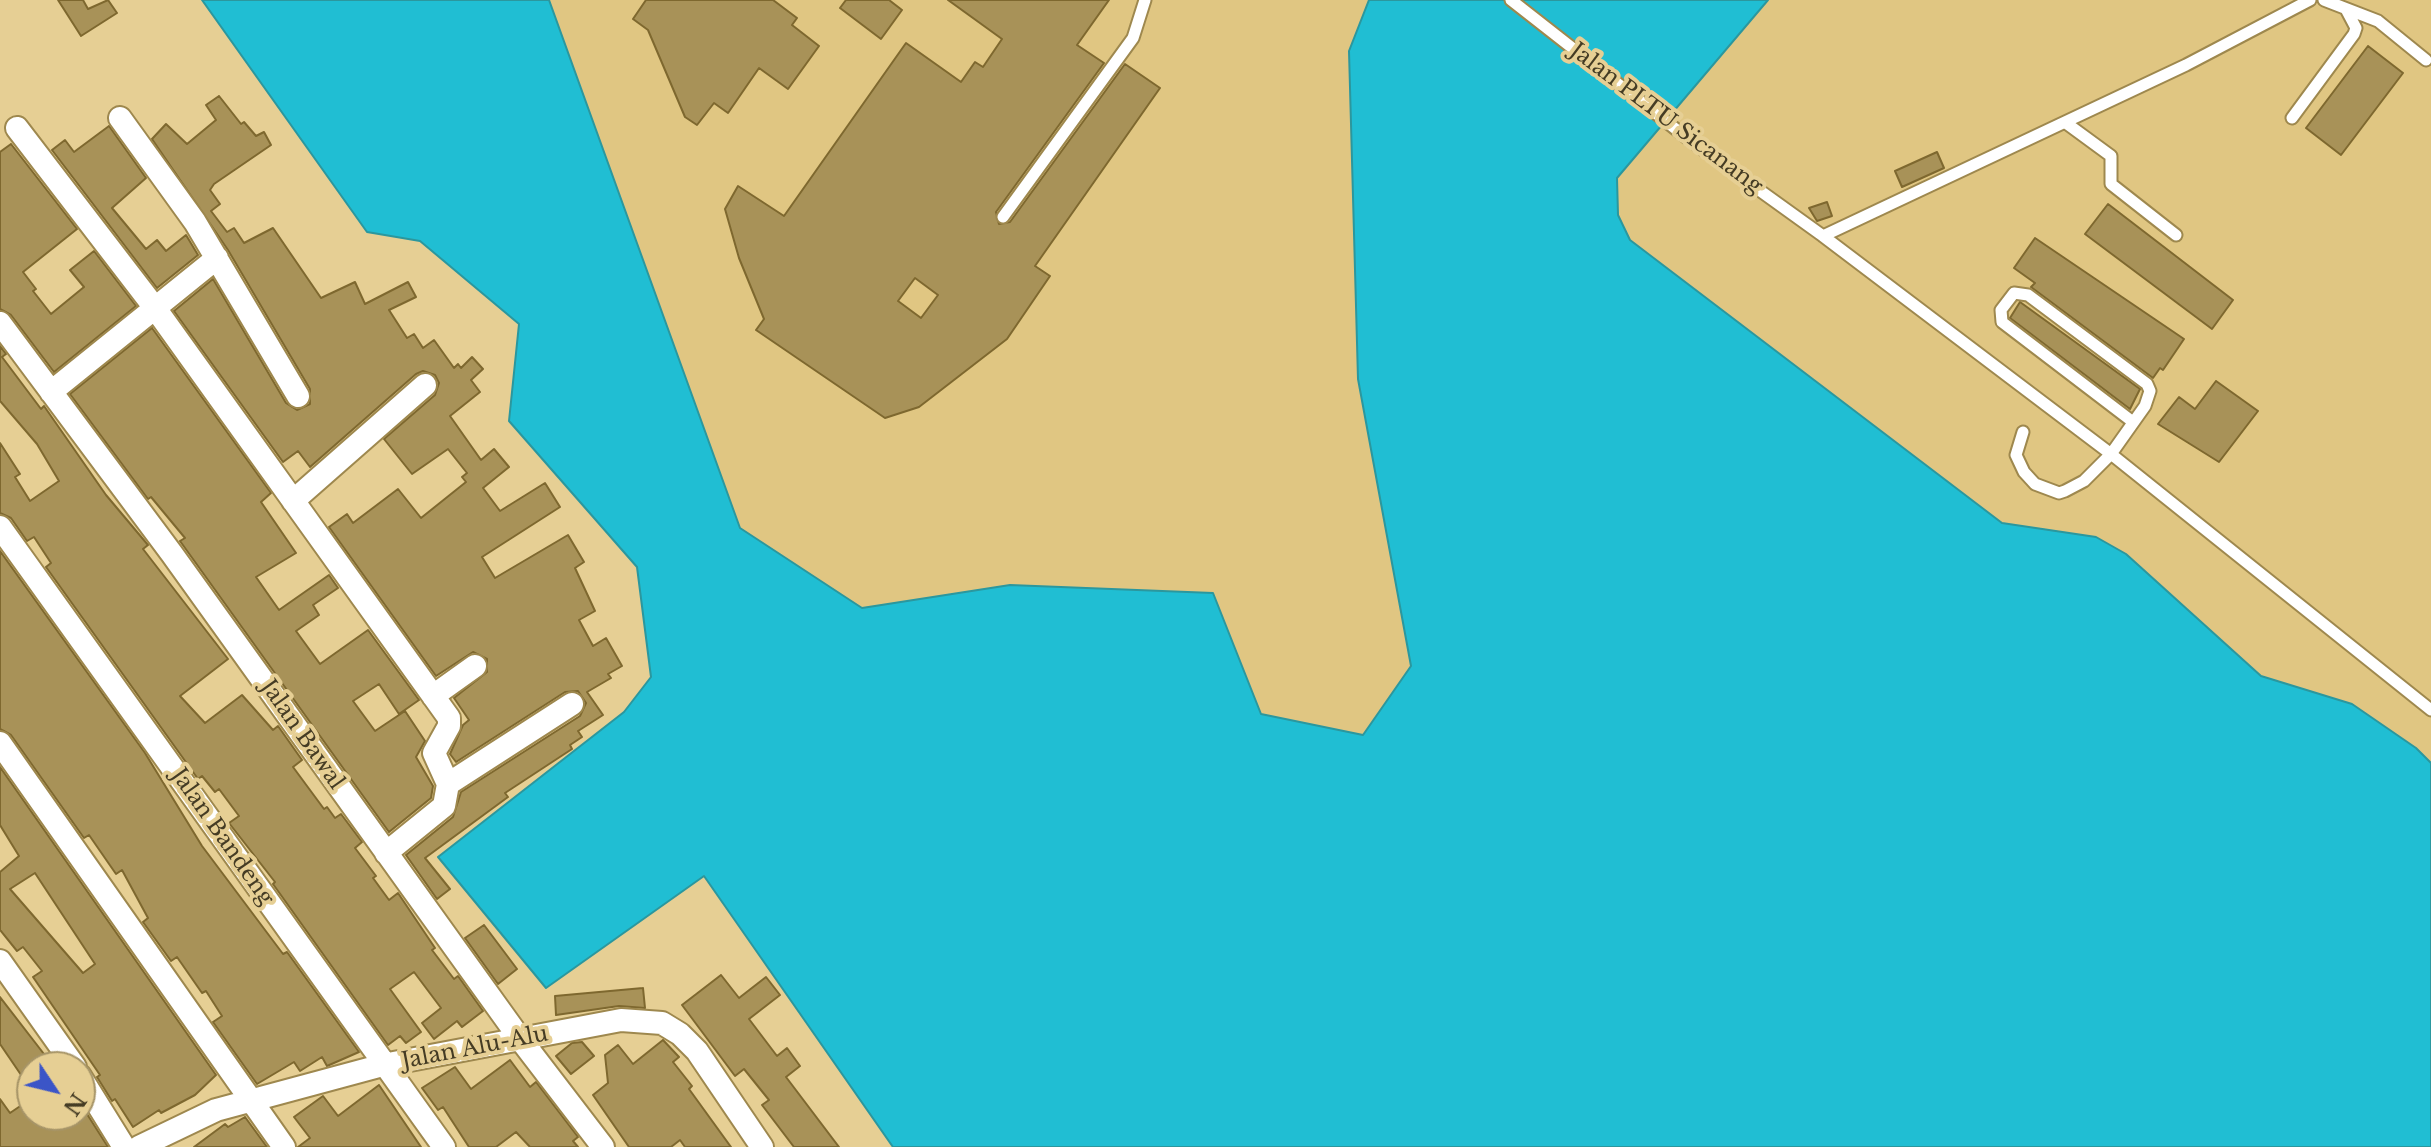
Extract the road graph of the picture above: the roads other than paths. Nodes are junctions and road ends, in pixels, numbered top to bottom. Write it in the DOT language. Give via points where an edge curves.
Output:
graph roads {
  1 [pos="1145,0"];
  2 [pos="1511,0"];
  3 [pos="2310,0"];
  4 [pos="2324,0"];
  5 [pos="2347,11"];
  6 [pos="2426,60"];
  7 [pos="120,118"];
  8 [pos="2292,118"];
  9 [pos="2066,123"];
  10 [pos="17,128"];
  11 [pos="1003,217"];
  12 [pos="2176,235"];
  13 [pos="1823,236"];
  14 [pos="217,258"];
  15 [pos="155,308"];
  16 [pos="0,323"];
  17 [pos="425,385"];
  18 [pos="51,392"];
  19 [pos="298,396"];
  20 [pos="2133,422"];
  21 [pos="2023,432"];
  22 [pos="2111,454"];
  23 [pos="293,501"];
  24 [pos="0,527"];
  25 [pos="475,666"];
  26 [pos="433,696"];
  27 [pos="572,704"];
  28 [pos="2431,710"];
  29 [pos="0,743"];
  30 [pos="448,784"];
  31 [pos="386,853"];
  32 [pos="0,961"];
  33 [pos="521,1040"];
  34 [pos="64,1051"];
  35 [pos="383,1065"];
  36 [pos="96,1102"];
  37 [pos="251,1102"];
  38 [pos="124,1147"];
  39 [pos="139,1147"];
  40 [pos="284,1147"];
  41 [pos="444,1147"];
  42 [pos="603,1147"];
  43 [pos="762,1147"];
  1 -- 11 [label="lane" via="1133,38"];
  2 -- 13 [label="lane, Jalan PLTU Sicanang"];
  3 -- 9 [label="lane"];
  4 -- 5 [label="lane"];
  5 -- 6 [label="lane" via="2378,21"];
  5 -- 8 [label="lane" via="2354,34"];
  7 -- 14 [label="street"];
  9 -- 12 [label="lane" via="2111,156 2111,184"];
  9 -- 13 [label="lane"];
  10 -- 15 [label="street"];
  13 -- 22 [label="lane, Jalan PLTU Sicanang"];
  14 -- 15 [label="street"];
  14 -- 19 [label="street"];
  15 -- 18 [label="street"];
  15 -- 23 [label="street"];
  16 -- 18 [label="street, Jalan Bawal"];
  17 -- 23 [label="street"];
  18 -- 31 [label="street, Jalan Bawal"];
  20 -- 20 [label="lane" via="2150,391 2147,384 2028,295 2014,293 2001,310 2010,331"];
  20 -- 22 [label="lane"];
  21 -- 22 [label="lane" via="2016,455 2024,472 2035,484 2059,493 2084,481"];
  22 -- 28 [label="lane, Jalan PLTU Sicanang"];
  23 -- 26 [label="street"];
  24 -- 35 [label="street, Jalan Bandeng"];
  25 -- 26 [label="street"];
  26 -- 30 [label="street" via="450,722 434,753"];
  27 -- 30 [label="street"];
  29 -- 37 [label="street"];
  30 -- 31 [label="street" via="439,813"];
  31 -- 33 [label="street, Jalan Bawal"];
  32 -- 34 [label="street"];
  33 -- 35 [label="street, Jalan Alu-Alu"];
  33 -- 42 [label="street, Jalan Bawal"];
  33 -- 43 [label="street, Jalan Alu-Alu" via="621,1020 662,1023 697,1051"];
  35 -- 37 [label="street, Jalan Alu-Alu"];
  35 -- 41 [label="street, Jalan Bandeng"];
  36 -- 38 [label="street"];
  37 -- 39 [label="street, Jalan Alu-Alu" via="190,1120"];
  37 -- 40 [label="street"];
}
